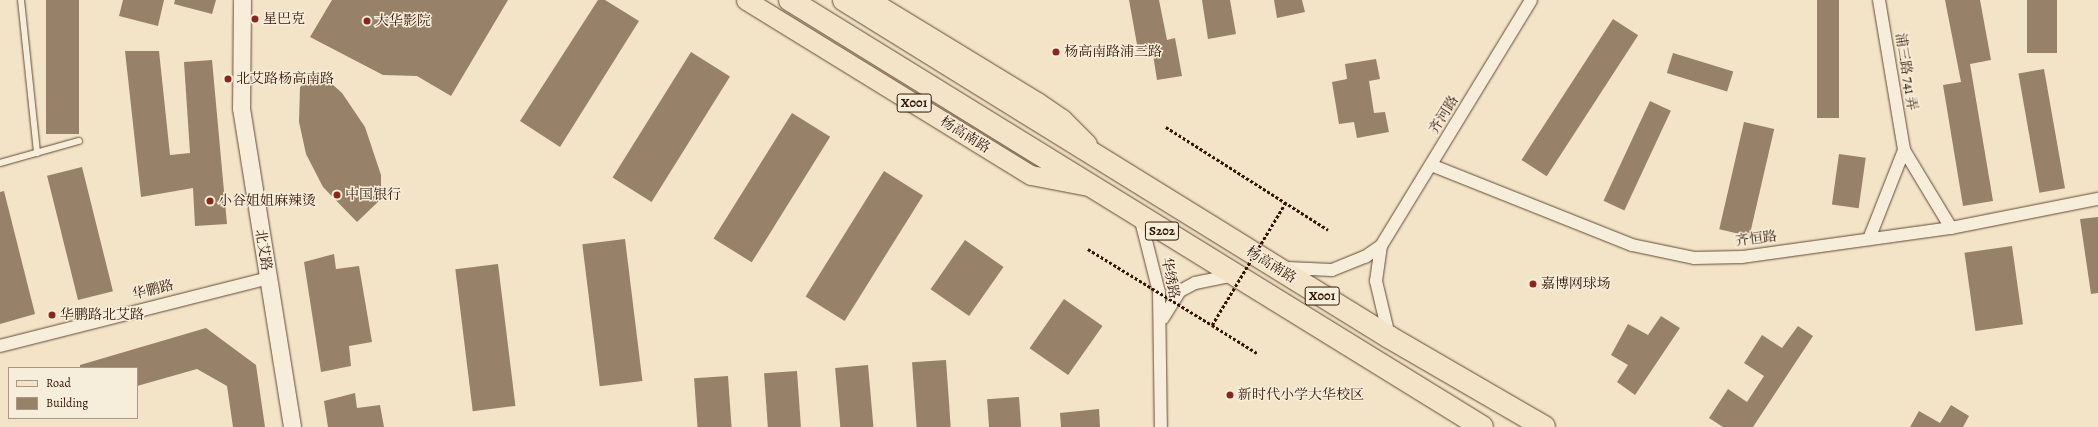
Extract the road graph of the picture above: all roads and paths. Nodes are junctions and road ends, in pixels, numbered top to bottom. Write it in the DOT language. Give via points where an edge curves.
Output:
graph roads {
  1 [pos="22,0"];
  2 [pos="242,0"];
  3 [pos="746,0"];
  4 [pos="790,0"];
  5 [pos="870,0"];
  6 [pos="1531,0"];
  7 [pos="1879,0"];
  8 [pos="845,1"];
  9 [pos="1166,127"];
  10 [pos="79,141"];
  11 [pos="1904,150"];
  12 [pos="37,153"];
  13 [pos="1103,160"];
  14 [pos="0,163"];
  15 [pos="1431,166"];
  16 [pos="1090,186"];
  17 [pos="2098,199"];
  18 [pos="1286,202"];
  19 [pos="1140,217"];
  20 [pos="1952,228"];
  21 [pos="1328,230"];
  22 [pos="1869,239"];
  23 [pos="1381,246"];
  24 [pos="1088,248"];
  25 [pos="1274,266"];
  26 [pos="1235,275"];
  27 [pos="268,278"];
  28 [pos="1161,321"];
  29 [pos="1212,325"];
  30 [pos="1389,338"];
  31 [pos="0,346"];
  32 [pos="1257,353"];
  33 [pos="292,427"];
  34 [pos="1161,427"];
  35 [pos="1482,427"];
  36 [pos="1544,427"];
  1 -- 12 [label="lane"];
  2 -- 27 [label="street, 北艾路" via="241,108"];
  3 -- 16 [label="main road, 杨高南路 / X001" via="1031,175"];
  4 -- 16 [label="highway, 杨高南路 / X001"];
  5 -- 13 [label="main road, 杨高南路 / X001" via="1062,119"];
  6 -- 15 [label="street, 齐河路"];
  7 -- 11 [label="street, 浦三路 741 弄"];
  8 -- 13 [label="highway, 杨高南路 / X001"];
  9 -- 18 [label="path"];
  10 -- 12 [label="lane"];
  11 -- 20 [label="street"];
  11 -- 22 [label="street"];
  12 -- 14 [label="lane"];
  13 -- 25 [label="highway, 杨高南路 / X001"];
  15 -- 22 [label="street, 齐恒路" via="1632,245 1672,256 1718,259"];
  15 -- 23 [label="street, 齐河路"];
  16 -- 19 [label="highway, 杨高南路 / S202"];
  17 -- 20 [label="street, 齐恒路"];
  18 -- 21 [label="path"];
  18 -- 29 [label="path, bridge"];
  19 -- 26 [label="highway, 杨高南路 / S202"];
  19 -- 28 [label="street, 华绣路" via="1156,271"];
  20 -- 22 [label="street, 齐恒路"];
  23 -- 25 [label="street, 齐河路" via="1365,257 1332,270 1313,272"];
  23 -- 30 [label="street, 齐河路" via="1376,281"];
  24 -- 29 [label="path, bridge"];
  25 -- 30 [label="highway, 杨高南路 / X001"];
  26 -- 28 [label="street, 华绣路" via="1196,283 1180,291 1169,303"];
  26 -- 35 [label="highway, 杨高南路 / X001"];
  27 -- 31 [label="street, 华鹏路"];
  27 -- 33 [label="street, 北艾路"];
  28 -- 34 [label="street, 华绣路"];
  29 -- 32 [label="path"];
  30 -- 36 [label="highway, 杨高南路 / X001"];
}
